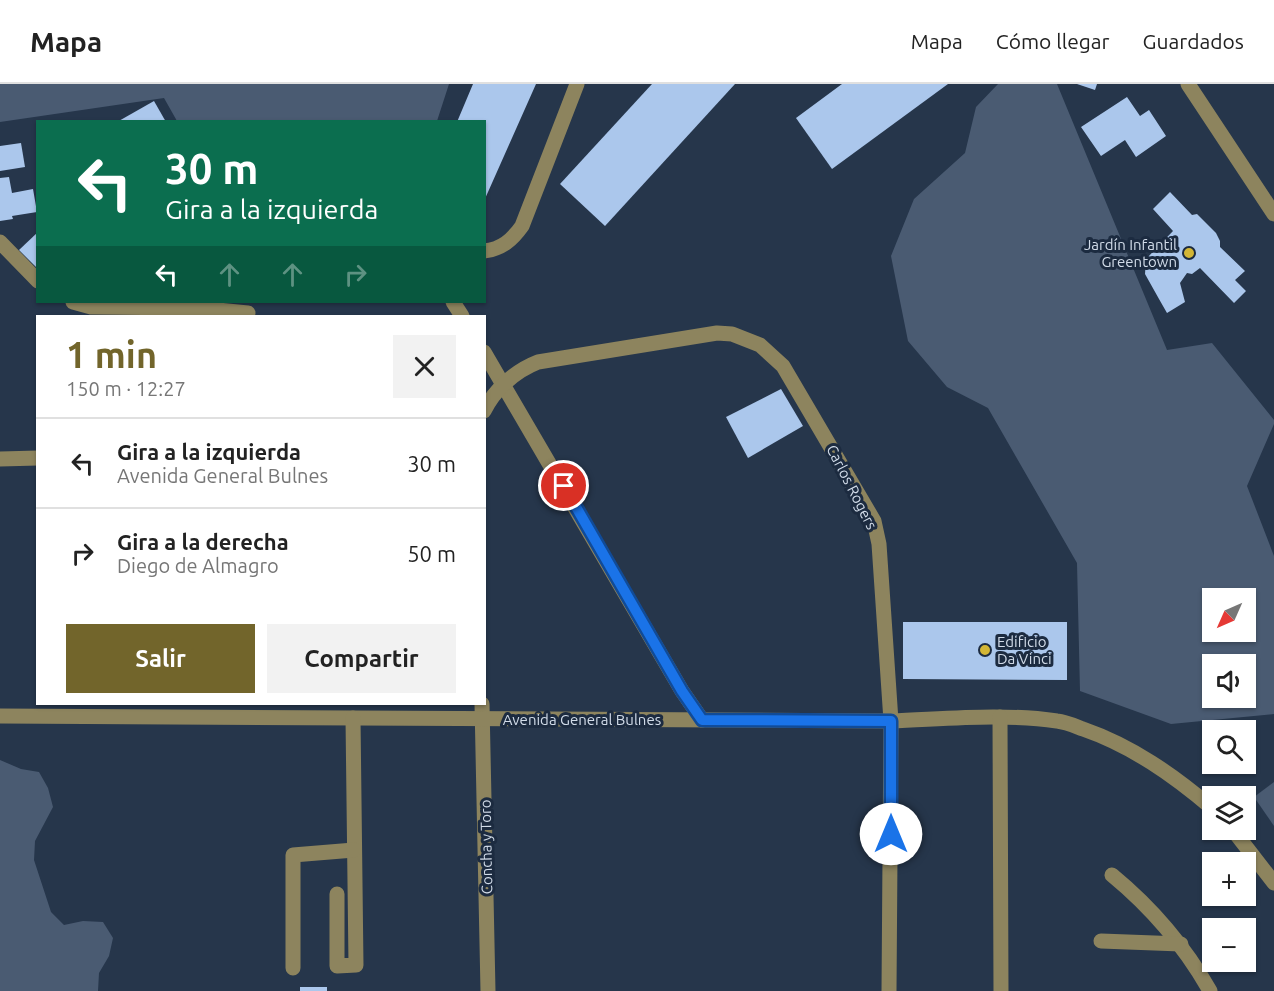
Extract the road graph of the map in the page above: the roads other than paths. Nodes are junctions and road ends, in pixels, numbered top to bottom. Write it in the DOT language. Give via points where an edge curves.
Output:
graph roads {
  1 [pos="577,84"];
  2 [pos="1188,84"];
  3 [pos="1274,214"];
  4 [pos="0,242"];
  5 [pos="486,251"];
  6 [pos="36,279"];
  7 [pos="75,303"];
  8 [pos="195,305"];
  9 [pos="91,312"];
  10 [pos="248,313"];
  11 [pos="486,355"];
  12 [pos="505,384"];
  13 [pos="486,408"];
  14 [pos="36,458"];
  15 [pos="0,459"];
  16 [pos="83,710"];
  17 [pos="308,711"];
  18 [pos="483,711"];
  19 [pos="0,717"];
  20 [pos="1000,717"];
  21 [pos="353,718"];
  22 [pos="702,720"];
  23 [pos="891,721"];
  24 [pos="1202,800"];
  25 [pos="1241,840"];
  26 [pos="354,850"];
  27 [pos="1112,875"];
  28 [pos="1274,883"];
  29 [pos="337,894"];
  30 [pos="1101,941"];
  31 [pos="1181,944"];
  32 [pos="293,968"];
  33 [pos="489,991"];
  34 [pos="889,991"];
  35 [pos="1001,991"];
  36 [pos="1210,991"];
  1 -- 5 [label="street" via="522,226 506,244"];
  2 -- 3 [label="street"];
  4 -- 6 [label="street"];
  7 -- 9 [label="street"];
  8 -- 9 [label="street"];
  8 -- 10 [label="street"];
  11 -- 12 [label="street"];
  12 -- 13 [label="street"];
  12 -- 22 [label="street"];
  12 -- 23 [label="street, Carlos Rogers" via="527,366 550,359 717,333 747,339 772,355 792,378 873,521 879,544"];
  14 -- 15 [label="street"];
  16 -- 17 [label="street, Avenida General Bulnes"];
  16 -- 19 [label="street, Avenida General Bulnes"];
  17 -- 21 [label="street, Avenida General Bulnes"];
  18 -- 21 [label="street, Avenida General Bulnes"];
  18 -- 22 [label="street, Avenida General Bulnes"];
  18 -- 33 [label="street, Concha y Toro"];
  20 -- 23 [label="street, Avenida General Bulnes"];
  20 -- 24 [label="street, Avenida General Bulnes" via="1059,721 1093,733 1158,766"];
  20 -- 35 [label="street"];
  21 -- 26 [label="street"];
  22 -- 23 [label="street, Avenida General Bulnes"];
  23 -- 34 [label="street, Carlos Rogers"];
  25 -- 28 [label="street"];
  26 -- 29 [label="street" via="356,965 337,966"];
  26 -- 32 [label="street" via="293,855"];
  27 -- 31 [label="street"];
  30 -- 31 [label="street"];
  31 -- 36 [label="street"];
}
